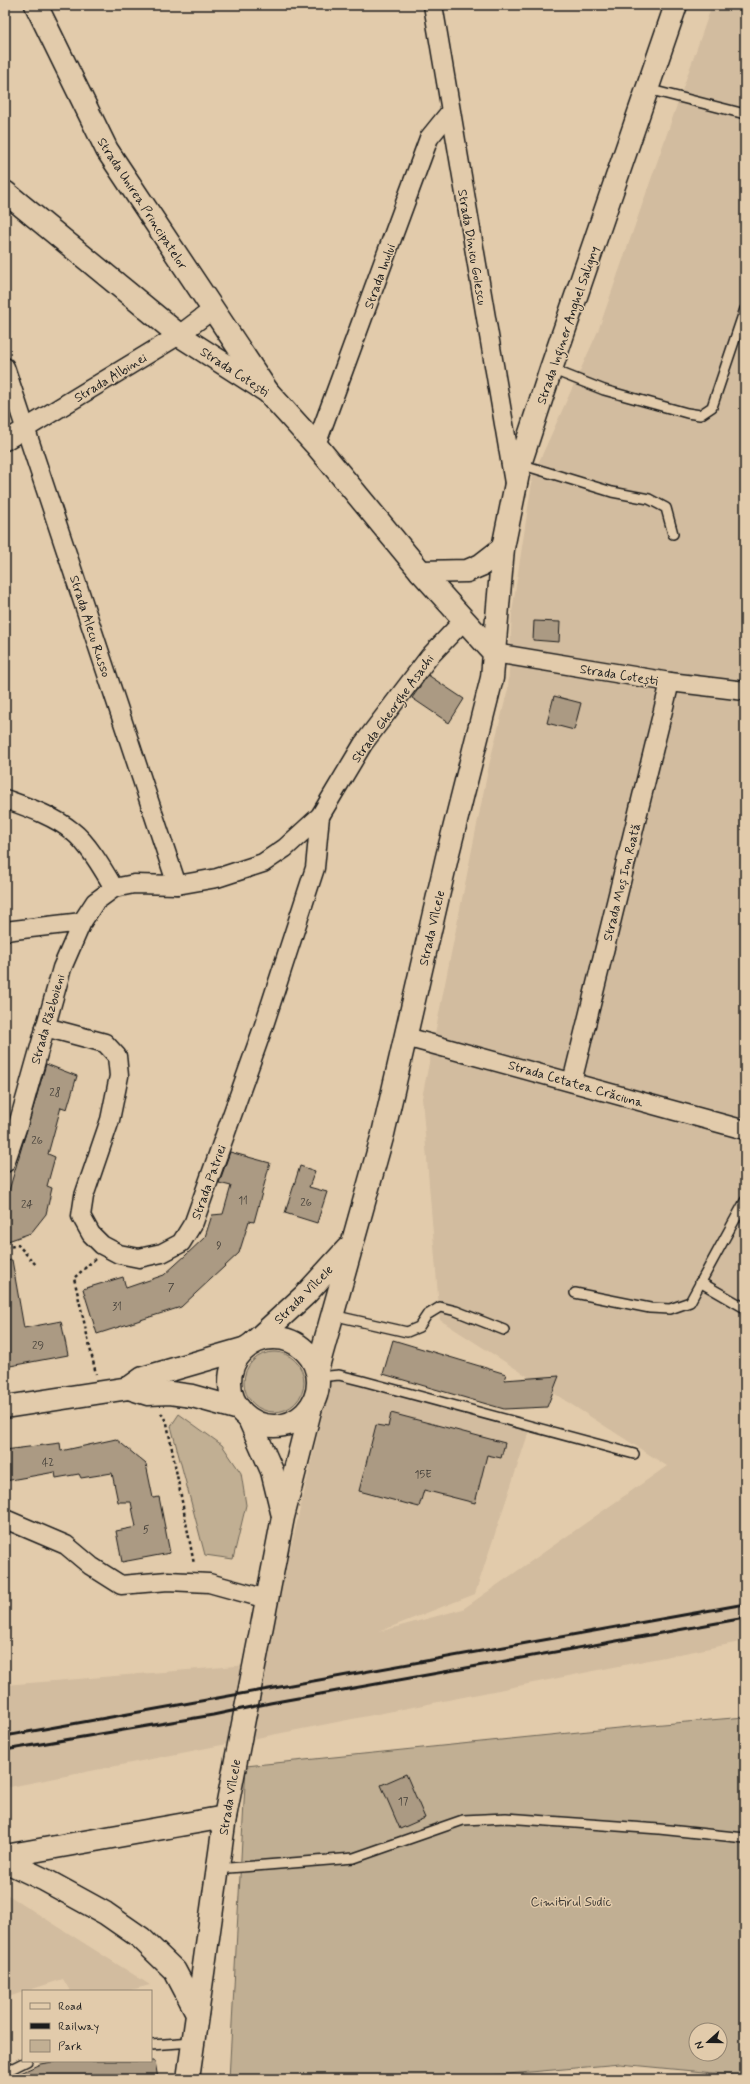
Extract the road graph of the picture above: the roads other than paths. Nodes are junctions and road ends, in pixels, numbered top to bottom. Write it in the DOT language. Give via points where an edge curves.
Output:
graph roads {
  1 [pos="36,5"];
  2 [pos="433,5"];
  3 [pos="676,5"];
  4 [pos="647,89"];
  5 [pos="450,112"];
  6 [pos="745,114"];
  7 [pos="5,192"];
  8 [pos="745,309"];
  9 [pos="212,310"];
  10 [pos="179,335"];
  11 [pos="5,367"];
  12 [pos="551,369"];
  13 [pos="268,392"];
  14 [pos="25,428"];
  15 [pos="5,441"];
  16 [pos="316,445"];
  17 [pos="520,464"];
  18 [pos="514,488"];
  19 [pos="672,534"];
  20 [pos="503,548"];
  21 [pos="421,572"];
  22 [pos="465,619"];
  23 [pos="494,653"];
  24 [pos="670,682"];
  25 [pos="745,691"];
  26 [pos="5,799"];
  27 [pos="320,816"];
  28 [pos="177,885"];
  29 [pos="114,888"];
  30 [pos="82,922"];
  31 [pos="5,931"];
  32 [pos="45,1027"];
  33 [pos="406,1037"];
  34 [pos="572,1082"];
  35 [pos="745,1130"];
  36 [pos="5,1163"];
  37 [pos="745,1201"];
  38 [pos="351,1244"];
  39 [pos="700,1282"];
  40 [pos="575,1293"];
  41 [pos="745,1308"];
  42 [pos="332,1316"];
  43 [pos="504,1330"];
  44 [pos="249,1345"];
  45 [pos="318,1373"];
  46 [pos="139,1391"];
  47 [pos="5,1407"];
  48 [pos="311,1407"];
  49 [pos="244,1414"];
  50 [pos="634,1454"];
  51 [pos="283,1517"];
  52 [pos="5,1519"];
  53 [pos="267,1599"];
  54 [pos="225,1817"];
  55 [pos="745,1838"];
  56 [pos="5,1856"];
  57 [pos="5,1861"];
  58 [pos="216,1869"];
  59 [pos="197,2013"];
  60 [pos="193,2042"];
  61 [pos="152,2045"];
  62 [pos="25,2062"];
  63 [pos="5,2072"];
  64 [pos="188,2079"];
  1 -- 9 [label="main road, Strada Unirea Principatelor" via="107,150"];
  2 -- 5 [label="street, Strada Dinicu Golescu"];
  3 -- 4 [label="main road, Strada Inginer Anghel Saligny"];
  4 -- 6 [label="lane"];
  4 -- 12 [label="main road, Strada Inginer Anghel Saligny"];
  5 -- 16 [label="street, Strada Inului" via="429,138"];
  5 -- 18 [label="street, Strada Dinicu Golescu"];
  7 -- 10 [label="main road, Strada Cotești"];
  8 -- 12 [label="lane" via="712,407 700,415 604,390"];
  9 -- 10 [label="street, Strada Albinei"];
  9 -- 13 [label="main road, Strada Unirea Principatelor"];
  10 -- 13 [label="main road, Strada Cotești"];
  10 -- 14 [label="street, Strada Albinei"];
  11 -- 14 [label="street, Strada Alecu Russo"];
  12 -- 17 [label="main road, Strada Inginer Anghel Saligny"];
  13 -- 16 [label="main road, Strada Cotești"];
  14 -- 15 [label="street, Strada Albinei"];
  14 -- 28 [label="street, Strada Alecu Russo"];
  16 -- 21 [label="main road, Strada Cotești"];
  17 -- 18 [label="main road, Strada Inginer Anghel Saligny"];
  17 -- 19 [label="lane" via="612,492 649,499 666,508"];
  18 -- 20 [label="main road, Strada Inginer Anghel Saligny"];
  20 -- 21 [label="main road" via="481,565 467,571"];
  20 -- 23 [label="main road, Strada Inginer Anghel Saligny"];
  21 -- 22 [label="main road, Strada Cotești"];
  22 -- 23 [label="main road"];
  22 -- 27 [label="street, Strada Gheorghe Asachi" via="429,657 363,744"];
  23 -- 24 [label="street, Strada Cotești"];
  23 -- 33 [label="main road, Strada Vîlcele" via="492,678 447,857"];
  24 -- 25 [label="street, Strada Cotești"];
  24 -- 34 [label="street, Strada Moș Ion Roată"];
  26 -- 29 [label="street" via="42,813 73,831"];
  27 -- 28 [label="street, Strada Gheorghe Asachi" via="285,848 262,863 217,878"];
  27 -- 32 [label="street, Strada Patriei" via="315,868 263,1028 194,1222 181,1242 162,1253 139,1258 119,1254 107,1248 91,1234 81,1216 84,1196 110,1120 119,1076 116,1056 105,1043"];
  28 -- 29 [label="street, Strada Gheorghe Asachi" via="134,884"];
  29 -- 30 [label="street, Strada Războieni" via="95,902"];
  30 -- 31 [label="street"];
  30 -- 32 [label="street, Strada Războieni" via="62,968"];
  32 -- 36 [label="street, Strada Războieni"];
  33 -- 34 [label="street, Strada Cetatea Crăciuna"];
  33 -- 38 [label="main road, Strada Vîlcele" via="384,1134"];
  34 -- 35 [label="street, Strada Cetatea Crăciuna"];
  37 -- 39 [label="lane"];
  38 -- 42 [label="main road, Strada Vîlcele"];
  38 -- 44 [label="main road, Strada Vîlcele" via="310,1290"];
  39 -- 40 [label="lane" via="690,1302 670,1309 650,1308"];
  39 -- 41 [label="lane"];
  42 -- 43 [label="lane" via="407,1332 420,1327 427,1315 440,1307"];
  42 -- 45 [label="main road, Strada Vîlcele"];
  44 -- 45 [label="main road" via="266,1338 280,1337 292,1341 312,1358"];
  44 -- 46 [label="main road" via="143,1378"];
  44 -- 49 [label="main road" via="235,1360 230,1372 231,1391"];
  45 -- 48 [label="main road" via="317,1392"];
  45 -- 50 [label="lane" via="363,1381"];
  46 -- 47 [label="main road" via="100,1392"];
  46 -- 49 [label="main road" via="192,1396"];
  48 -- 49 [label="main road" via="289,1424 275,1426 262,1425"];
  48 -- 51 [label="main road, Strada Vîlcele"];
  49 -- 51 [label="main road, Strada Vîlcele" via="272,1471"];
  51 -- 53 [label="main road, Strada Vîlcele"];
  52 -- 53 [label="street" via="66,1545 91,1566 122,1585 168,1581 209,1583"];
  53 -- 54 [label="main road, Strada Vîlcele"];
  54 -- 56 [label="main road"];
  54 -- 58 [label="main road, Strada Vîlcele"];
  55 -- 58 [label="lane" via="506,1818 463,1820 354,1858"];
  57 -- 59 [label="main road" via="104,1913 142,1938 175,1971"];
  58 -- 59 [label="main road, Strada Vîlcele"];
  59 -- 60 [label="main road, Strada Vîlcele"];
  60 -- 61 [label="lane"];
  60 -- 64 [label="main road, Strada Vîlcele"];
  62 -- 63 [label="lane"];
}
